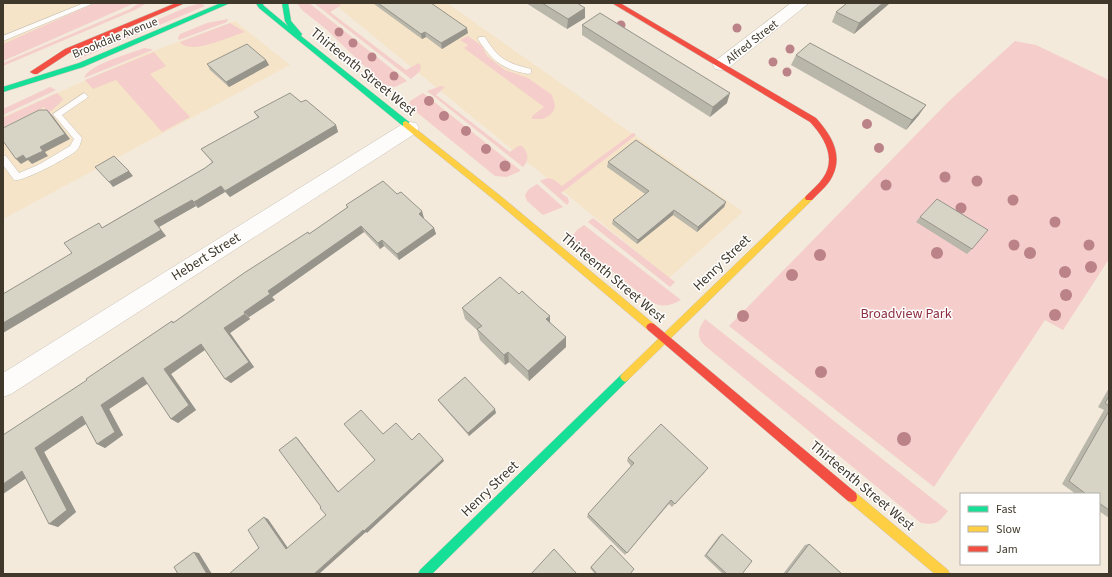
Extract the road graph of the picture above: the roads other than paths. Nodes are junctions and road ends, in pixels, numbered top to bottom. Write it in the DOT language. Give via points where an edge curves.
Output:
graph roads {
  1 [pos="90,3"];
  2 [pos="162,3"];
  3 [pos="182,3"];
  4 [pos="227,3"];
  5 [pos="285,3"];
  6 [pos="615,3"];
  7 [pos="801,3"];
  8 [pos="249,5"];
  9 [pos="260,5"];
  10 [pos="133,23"];
  11 [pos="3,39"];
  12 [pos="482,39"];
  13 [pos="308,45"];
  14 [pos="722,65"];
  15 [pos="528,71"];
  16 [pos="6,89"];
  17 [pos="84,96"];
  18 [pos="410,128"];
  19 [pos="3,158"];
  20 [pos="664,339"];
  21 [pos="3,386"];
  22 [pos="424,574"];
  23 [pos="944,574"];
  1 -- 11 [label="lane"];
  2 -- 10 [label="street"];
  3 -- 10 [label="street, Brookdale Avenue"];
  4 -- 16 [label="street, Brookdale Avenue" via="81,65"];
  5 -- 13 [label="street" via="288,21"];
  6 -- 14 [label="street, Henry Street"];
  7 -- 14 [label="street, Alfred Street"];
  8 -- 9 [label="street, Thirteenth Street West"];
  9 -- 13 [label="street, Thirteenth Street West"];
  10 -- 16 [label="street, Brookdale Avenue" via="67,51"];
  12 -- 15 [label="lane" via="491,54 511,68"];
  13 -- 18 [label="street, Thirteenth Street West"];
  14 -- 20 [label="street, Henry Street" via="813,120 831,142 835,161 826,181"];
  17 -- 19 [label="lane" via="57,114 78,138 74,148 17,178"];
  18 -- 20 [label="street, Thirteenth Street West"];
  18 -- 21 [label="street, Hebert Street"];
  20 -- 22 [label="street, Henry Street"];
  20 -- 23 [label="street, Thirteenth Street West"];
}
